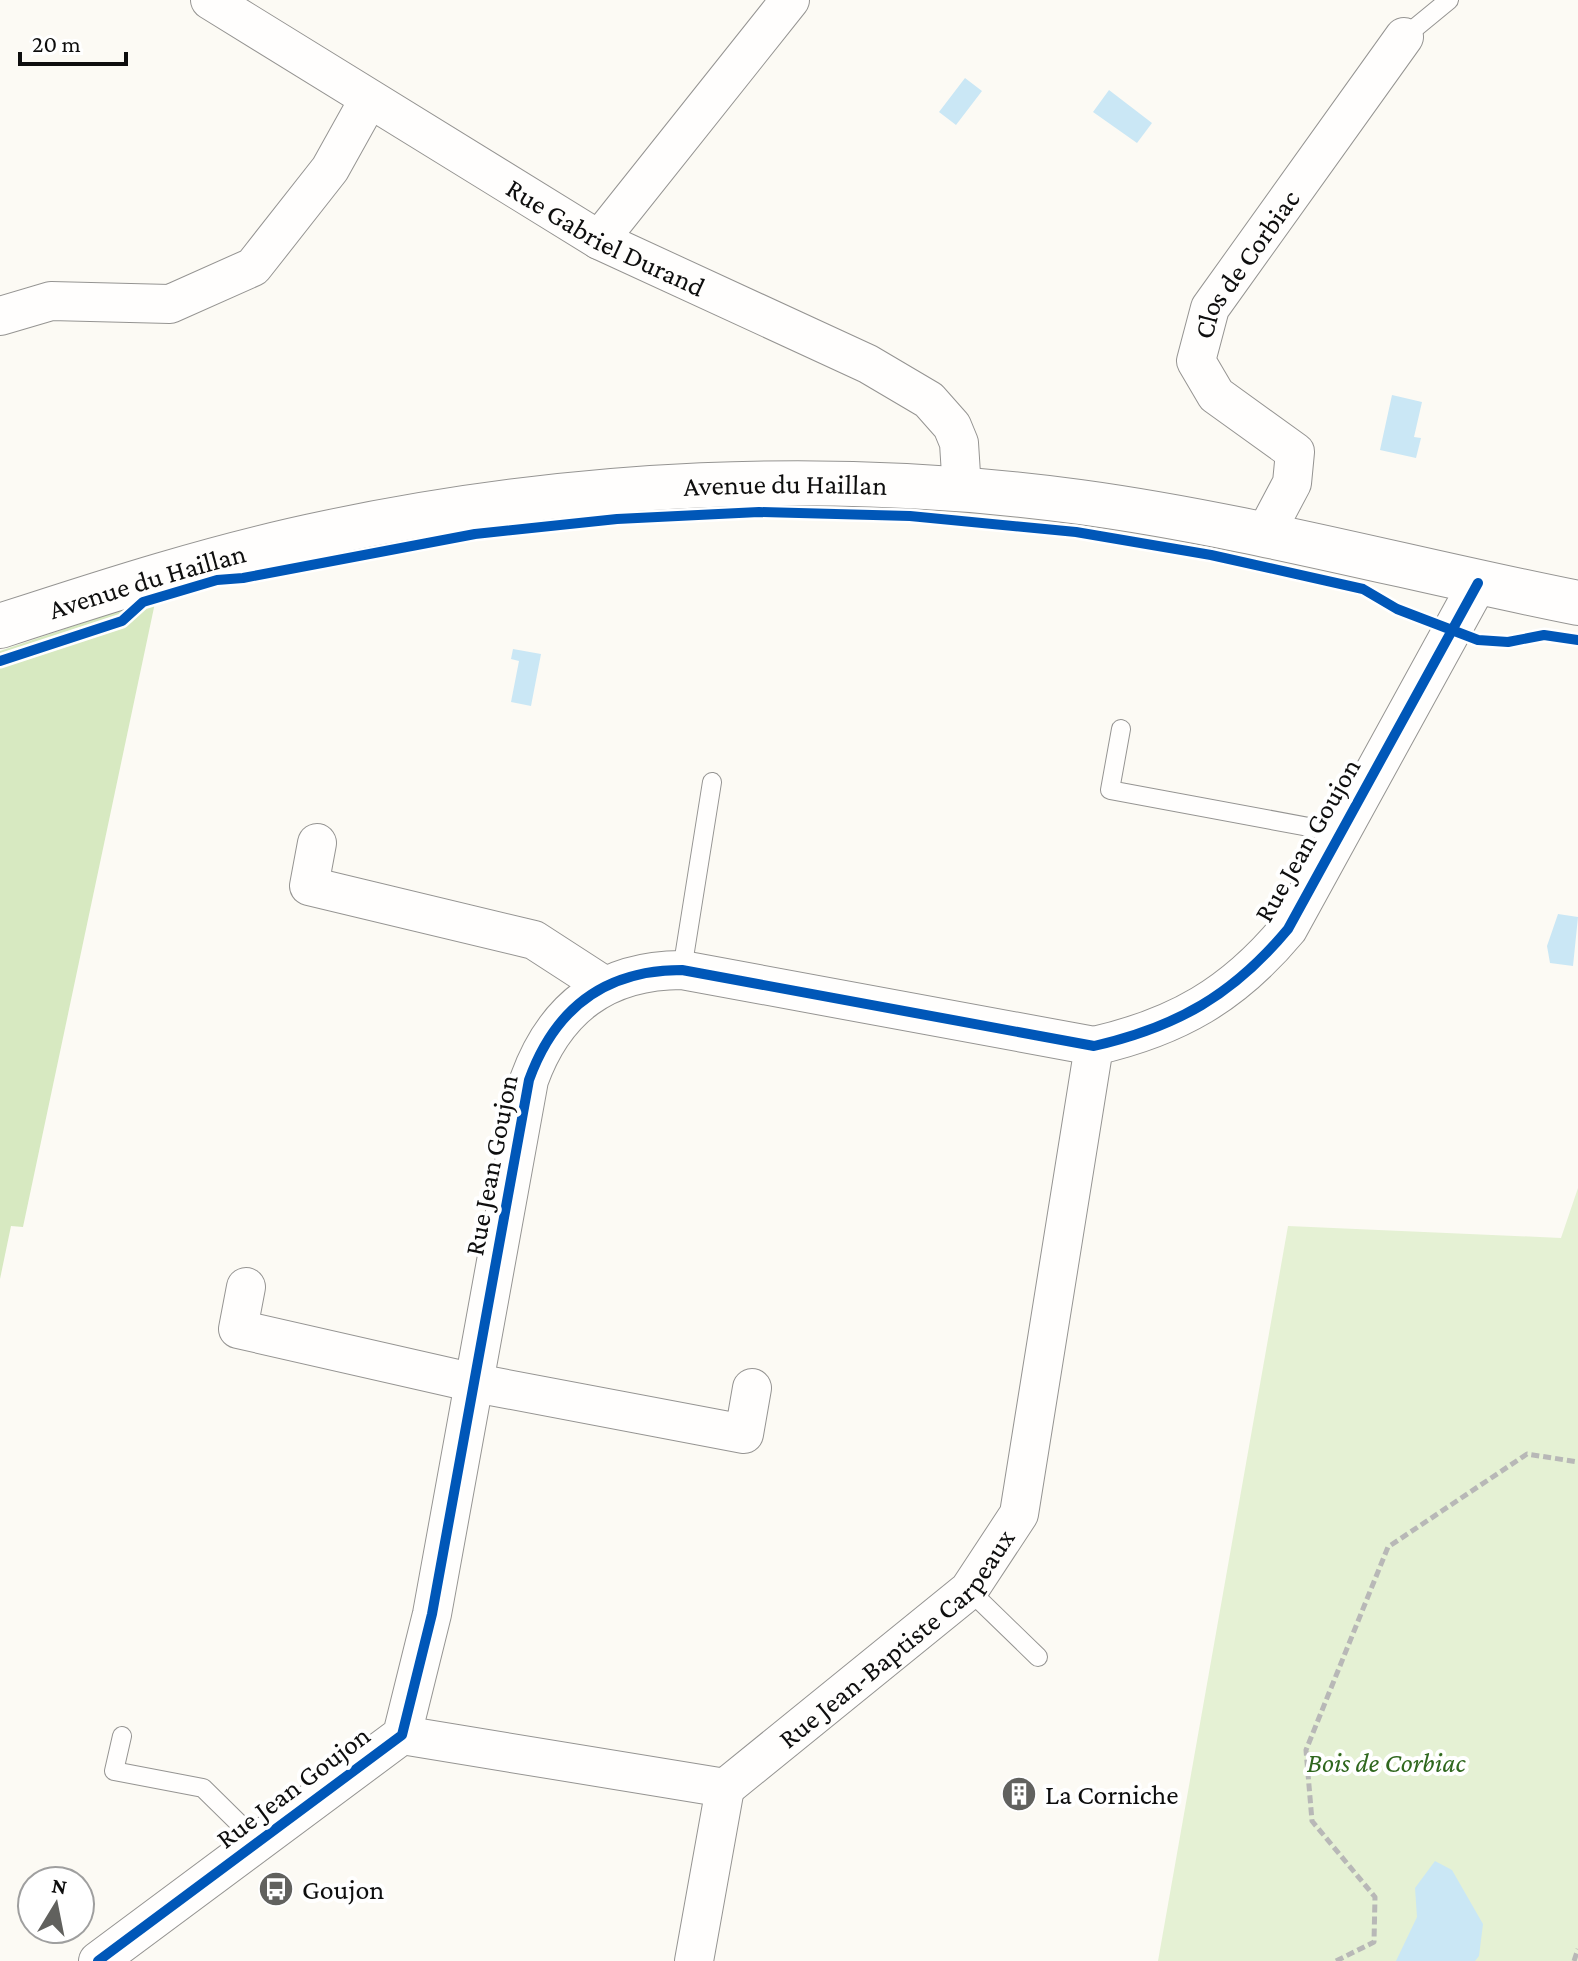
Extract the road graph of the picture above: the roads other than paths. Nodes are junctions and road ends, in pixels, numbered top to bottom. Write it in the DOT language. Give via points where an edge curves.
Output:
graph roads {
  1 [pos="210,0"];
  2 [pos="790,0"];
  3 [pos="1449,0"];
  4 [pos="1404,37"];
  5 [pos="369,99"];
  6 [pos="599,240"];
  7 [pos="0,316"];
  8 [pos="962,490"];
  9 [pos="1265,534"];
  10 [pos="1478,583"];
  11 [pos="1578,603"];
  12 [pos="0,626"];
  13 [pos="1121,729"];
  14 [pos="712,782"];
  15 [pos="1341,833"];
  16 [pos="317,843"];
  17 [pos="682,970"];
  18 [pos="605,986"];
  19 [pos="1094,1046"];
  20 [pos="246,1287"];
  21 [pos="475,1383"];
  22 [pos="752,1388"];
  23 [pos="969,1590"];
  24 [pos="1038,1657"];
  25 [pos="402,1735"];
  26 [pos="122,1736"];
  27 [pos="725,1788"];
  28 [pos="258,1842"];
  29 [pos="98,1961"];
  30 [pos="694,1961"];
  1 -- 5 [label="street, Rue Gabriel Durand"];
  2 -- 6 [label="street"];
  3 -- 4 [label="lane, Clos de Corbiac"];
  4 -- 9 [label="street, Clos de Corbiac" via="1210,308 1196,361 1216,395 1295,452 1292,483"];
  5 -- 6 [label="street, Rue Gabriel Durand"];
  5 -- 7 [label="street" via="330,169 253,267 170,304 51,301"];
  6 -- 8 [label="street, Rue Gabriel Durand" via="868,364 929,400 959,443"];
  8 -- 9 [label="street, Avenue du Haillan" via="1076,501"];
  8 -- 12 [label="street, Avenue du Haillan" via="754,483 645,488 474,507 325,533 222,558"];
  9 -- 10 [label="street, Avenue du Haillan"];
  10 -- 11 [label="street, Avenue du Haillan"];
  10 -- 15 [label="street, Rue Jean Goujon"];
  13 -- 15 [label="lane" via="1110,790"];
  14 -- 17 [label="lane"];
  15 -- 19 [label="street, Rue Jean Goujon" via="1288,929 1237,983 1171,1023"];
  16 -- 18 [label="street" via="309,886 534,940"];
  17 -- 18 [label="street, Rue Jean Goujon" via="643,973"];
  17 -- 19 [label="street, Rue Jean Goujon"];
  18 -- 21 [label="street, Rue Jean Goujon" via="565,1015 537,1057 529,1080"];
  19 -- 23 [label="street, Rue Jean-Baptiste Carpeaux" via="1019,1514"];
  20 -- 21 [label="street" via="238,1329"];
  21 -- 22 [label="street" via="744,1434"];
  21 -- 25 [label="street, Rue Jean Goujon" via="432,1614"];
  23 -- 24 [label="lane"];
  23 -- 27 [label="street, Rue Jean-Baptiste Carpeaux"];
  25 -- 27 [label="street"];
  25 -- 28 [label="street, Rue Jean Goujon"];
  26 -- 28 [label="lane" via="114,1771 203,1788"];
  27 -- 30 [label="street"];
  28 -- 29 [label="street, Rue Jean Goujon"];
}
